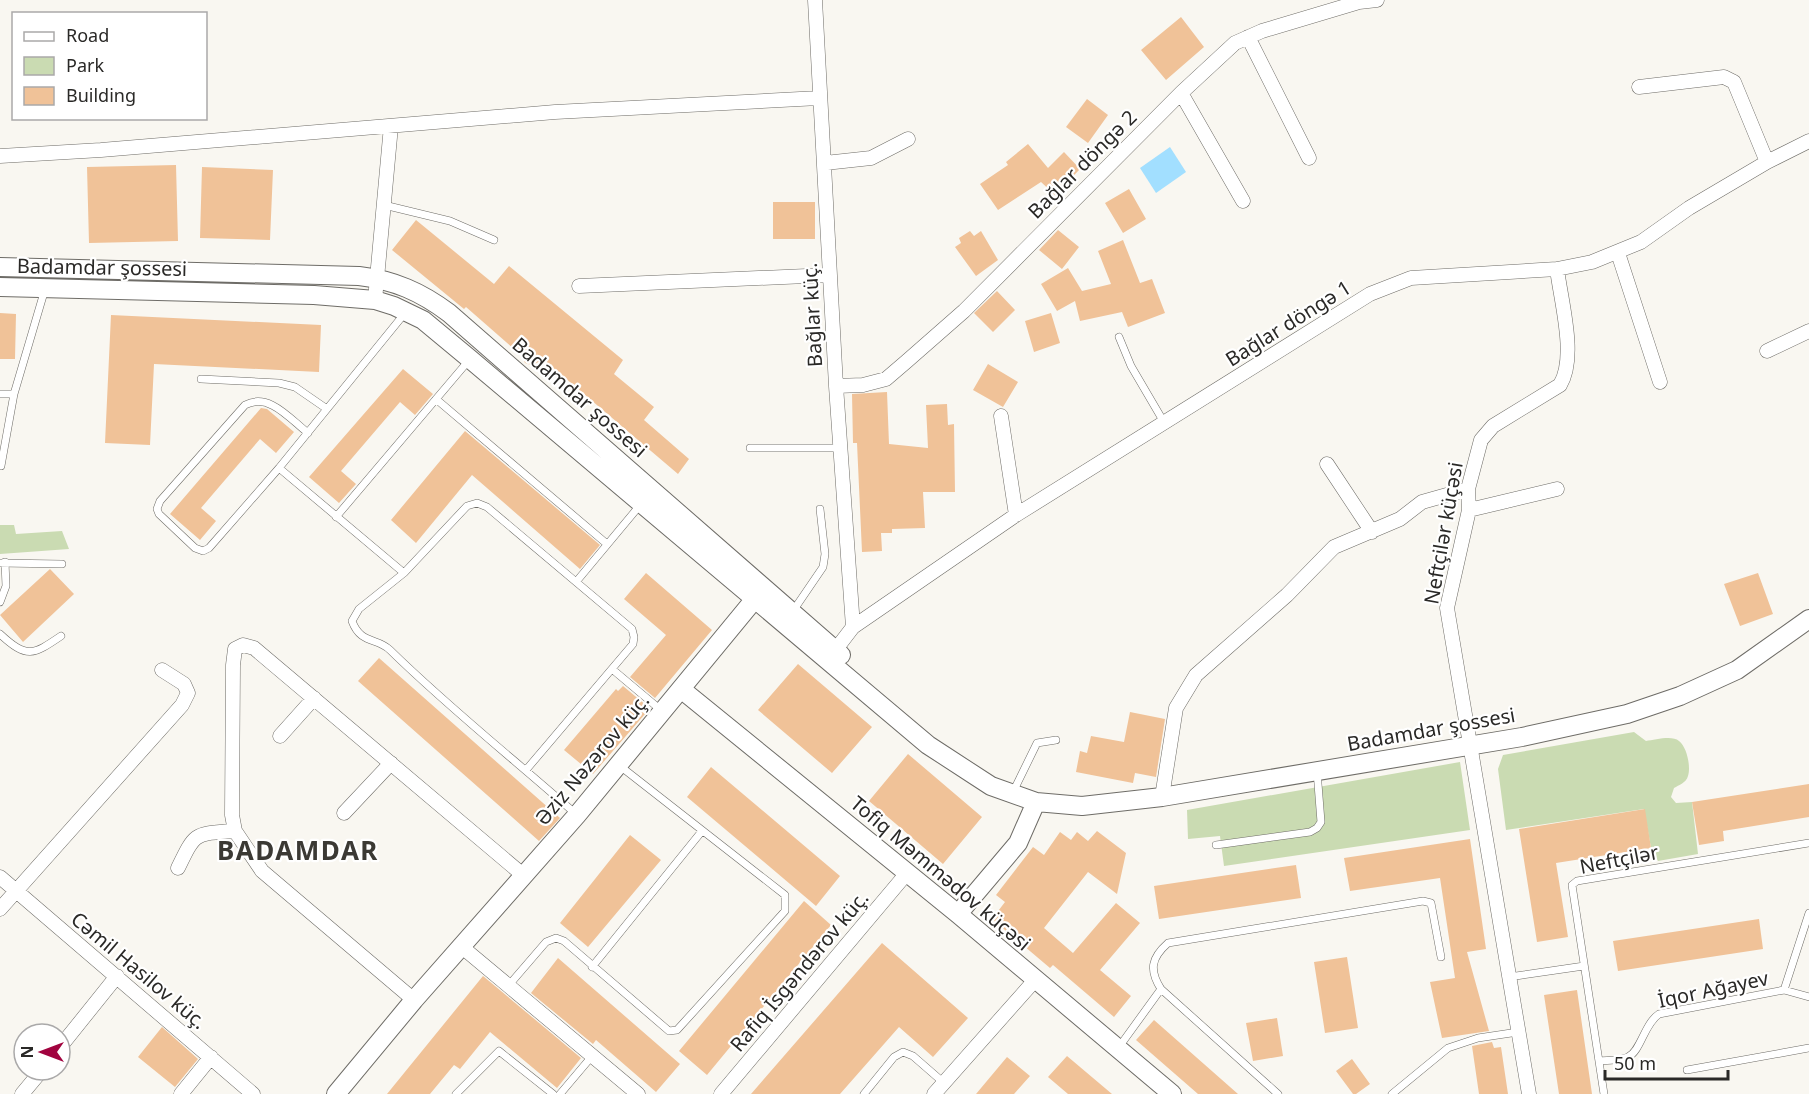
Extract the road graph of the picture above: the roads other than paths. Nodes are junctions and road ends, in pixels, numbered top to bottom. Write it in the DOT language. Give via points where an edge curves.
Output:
graph roads {
  1 [pos="815,0"];
  2 [pos="1377,0"];
  3 [pos="1248,37"];
  4 [pos="1639,87"];
  5 [pos="1181,93"];
  6 [pos="819,98"];
  7 [pos="391,126"];
  8 [pos="908,139"];
  9 [pos="1809,141"];
  10 [pos="0,156"];
  11 [pos="1309,158"];
  12 [pos="1767,162"];
  13 [pos="825,163"];
  14 [pos="1243,201"];
  15 [pos="384,205"];
  16 [pos="494,240"];
  17 [pos="1618,253"];
  18 [pos="0,267"];
  19 [pos="1557,269"];
  20 [pos="830,275"];
  21 [pos="377,278"];
  22 [pos="579,286"];
  23 [pos="0,287"];
  24 [pos="45,289"];
  25 [pos="375,300"];
  26 [pos="407,311"];
  27 [pos="1809,330"];
  28 [pos="1119,336"];
  29 [pos="1767,351"];
  30 [pos="470,358"];
  31 [pos="201,379"];
  32 [pos="1660,382"];
  33 [pos="836,386"];
  34 [pos="0,394"];
  35 [pos="14,394"];
  36 [pos="436,399"];
  37 [pos="327,409"];
  38 [pos="1001,416"];
  39 [pos="1164,424"];
  40 [pos="308,433"];
  41 [pos="750,448"];
  42 [pos="840,448"];
  43 [pos="1327,464"];
  44 [pos="1,466"];
  45 [pos="279,468"];
  46 [pos="1468,489"];
  47 [pos="1557,489"];
  48 [pos="642,503"];
  49 [pos="820,509"];
  50 [pos="1469,510"];
  51 [pos="1016,515"];
  52 [pos="336,517"];
  53 [pos="1372,532"];
  54 [pos="607,544"];
  55 [pos="2,562"];
  56 [pos="62,564"];
  57 [pos="404,573"];
  58 [pos="576,582"];
  59 [pos="759,593"];
  60 [pos="0,602"];
  61 [pos="791,613"];
  62 [pos="1809,619"];
  63 [pos="853,627"];
  64 [pos="0,634"];
  65 [pos="61,636"];
  66 [pos="832,655"];
  67 [pos="612,669"];
  68 [pos="162,670"];
  69 [pos="681,689"];
  70 [pos="314,698"];
  71 [pos="662,711"];
  72 [pos="279,736"];
  73 [pos="1056,740"];
  74 [pos="1469,745"];
  75 [pos="391,763"];
  76 [pos="618,764"];
  77 [pos="526,770"];
  78 [pos="1317,771"];
  79 [pos="1015,788"];
  80 [pos="1161,797"];
  81 [pos="1036,802"];
  82 [pos="344,813"];
  83 [pos="577,815"];
  84 [pos="235,831"];
  85 [pos="702,831"];
  86 [pos="1809,843"];
  87 [pos="1216,845"];
  88 [pos="178,868"];
  89 [pos="907,873"];
  90 [pos="523,875"];
  91 [pos="0,877"];
  92 [pos="16,892"];
  93 [pos="0,909"];
  94 [pos="1809,913"];
  95 [pos="958,914"];
  96 [pos="462,947"];
  97 [pos="1441,957"];
  98 [pos="1584,966"];
  99 [pos="592,967"];
  100 [pos="117,976"];
  101 [pos="1509,977"];
  102 [pos="1035,980"];
  103 [pos="509,985"];
  104 [pos="1161,989"];
  105 [pos="1784,990"];
  106 [pos="1809,997"];
  107 [pos="414,1000"];
  108 [pos="72,1032"];
  109 [pos="1518,1032"];
  110 [pos="1809,1048"];
  111 [pos="1118,1049"];
  112 [pos="593,1055"];
  113 [pos="211,1057"];
  114 [pos="1599,1062"];
  115 [pos="1687,1071"];
  116 [pos="32,1082"];
  117 [pos="944,1083"];
  118 [pos="634,1093"];
  119 [pos="22,1094"];
  120 [pos="181,1094"];
  121 [pos="253,1094"];
  122 [pos="336,1094"];
  123 [pos="456,1094"];
  124 [pos="552,1094"];
  125 [pos="560,1094"];
  126 [pos="721,1094"];
  127 [pos="864,1094"];
  128 [pos="934,1094"];
  129 [pos="1172,1094"];
  130 [pos="1278,1094"];
  131 [pos="1392,1094"];
  132 [pos="1529,1094"];
  133 [pos="1604,1094"];
  1 -- 6 [label="street, Bağlar küç."];
  2 -- 3 [label="street, Bağlar döngə 2"];
  3 -- 5 [label="street, Bağlar döngə 2" via="1220,56"];
  3 -- 11 [label="street"];
  4 -- 12 [label="street" via="1724,77 1734,82"];
  5 -- 14 [label="street"];
  5 -- 33 [label="street, Bağlar döngə 2" via="964,311 886,379"];
  6 -- 7 [label="street" via="555,112"];
  6 -- 13 [label="street, Bağlar küç."];
  7 -- 10 [label="street"];
  7 -- 15 [label="street"];
  8 -- 13 [label="street" via="870,158"];
  9 -- 12 [label="street, Bağlar döngə 1"];
  12 -- 17 [label="street, Bağlar döngə 1"];
  13 -- 20 [label="street, Bağlar küç."];
  15 -- 16 [label="lane" via="450,221"];
  15 -- 21 [label="street"];
  17 -- 19 [label="street, Bağlar döngə 1"];
  17 -- 32 [label="street"];
  18 -- 21 [label="main road, Badamdar şossesi"];
  19 -- 39 [label="street, Bağlar döngə 1" via="1397,282 1370,294"];
  19 -- 46 [label="street, Neftçilər küçəsi" via="1567,345 1566,375 1560,385 1493,426 1481,440"];
  20 -- 22 [label="street"];
  20 -- 33 [label="street, Bağlar küç."];
  21 -- 25 [label="street"];
  21 -- 59 [label="main road, Badamdar şossesi" via="414,290 449,313"];
  23 -- 24 [label="main road, Badamdar şossesi"];
  24 -- 25 [label="main road, Badamdar şossesi"];
  24 -- 35 [label="lane"];
  25 -- 26 [label="main road, Badamdar şossesi"];
  26 -- 30 [label="main road, Badamdar şossesi"];
  26 -- 37 [label="lane"];
  27 -- 29 [label="street"];
  28 -- 39 [label="lane"];
  30 -- 36 [label="lane"];
  30 -- 48 [label="main road, Badamdar şossesi"];
  31 -- 37 [label="lane" via="279,383 295,387"];
  33 -- 42 [label="street, Bağlar küç."];
  34 -- 35 [label="lane"];
  35 -- 44 [label="lane"];
  36 -- 52 [label="lane"];
  36 -- 54 [label="lane"];
  37 -- 40 [label="lane"];
  38 -- 51 [label="street"];
  39 -- 51 [label="street, Bağlar döngə 1"];
  40 -- 45 [label="lane"];
  40 -- 45 [label="lane" via="266,401 254,400 245,405 160,501 159,514 195,548 209,549"];
  41 -- 42 [label="lane"];
  42 -- 63 [label="street, Bağlar küç."];
  43 -- 53 [label="street"];
  45 -- 52 [label="lane"];
  46 -- 50 [label="street, Neftçilər küçəsi"];
  46 -- 53 [label="street" via="1422,502 1400,519"];
  47 -- 50 [label="street"];
  48 -- 54 [label="lane"];
  48 -- 59 [label="main road, Badamdar şossesi"];
  49 -- 61 [label="lane" via="824,567"];
  50 -- 74 [label="street, Neftçilər küçəsi" via="1447,608"];
  51 -- 63 [label="street, Bağlar döngə 1"];
  52 -- 57 [label="lane"];
  53 -- 80 [label="street" via="1334,548 1196,675 1176,708"];
  54 -- 58 [label="lane"];
  55 -- 56 [label="lane"];
  55 -- 60 [label="lane" via="6,586"];
  57 -- 58 [label="lane" via="467,506 477,503 487,507"];
  57 -- 77 [label="lane" via="353,615 354,628 373,643 387,646"];
  58 -- 67 [label="lane" via="632,629 633,644"];
  59 -- 61 [label="main road, Badamdar şossesi"];
  59 -- 66 [label="main road, Badamdar şossesi"];
  59 -- 69 [label="main road, Əziz Nəzərov küç."];
  61 -- 66 [label="main road, Badamdar şossesi"];
  62 -- 74 [label="main road, Badamdar şossesi" via="1737,670 1656,705 1522,737"];
  63 -- 66 [label="street, Bağlar döngə 1"];
  64 -- 65 [label="lane" via="28,653 39,651"];
  66 -- 79 [label="main road, Badamdar şossesi" via="963,759"];
  66 -- 81 [label="main road, Badamdar şossesi" via="928,745 957,766 991,786"];
  67 -- 71 [label="lane"];
  67 -- 77 [label="lane"];
  68 -- 92 [label="street" via="184,684 188,693 182,705"];
  69 -- 71 [label="main road, Əziz Nəzərov küç."];
  69 -- 89 [label="main road, Tofiq Məmmədov küçəsi"];
  70 -- 72 [label="street"];
  70 -- 75 [label="street"];
  70 -- 84 [label="street" via="254,648 243,645 235,650"];
  71 -- 76 [label="main road, Əziz Nəzərov küç."];
  73 -- 79 [label="lane" via="1037,743"];
  74 -- 78 [label="main road, Badamdar şossesi"];
  74 -- 101 [label="street, Neftçilər küçəsi"];
  75 -- 82 [label="street"];
  75 -- 90 [label="street"];
  76 -- 83 [label="main road, Əziz Nəzərov küç."];
  76 -- 85 [label="lane"];
  77 -- 83 [label="lane"];
  78 -- 80 [label="main road, Badamdar şossesi"];
  78 -- 87 [label="lane" via="1321,822 1317,828"];
  79 -- 81 [label="main road, Badamdar şossesi"];
  80 -- 81 [label="main road, Badamdar şossesi" via="1082,806"];
  81 -- 95 [label="main road" via="1017,843"];
  83 -- 90 [label="main road, Əziz Nəzərov küç."];
  84 -- 88 [label="street" via="199,834"];
  84 -- 107 [label="street" via="262,871"];
  85 -- 99 [label="lane"];
  85 -- 99 [label="lane" via="785,895 785,911 677,1030 669,1031"];
  86 -- 98 [label="lane, Neftçilər" via="1577,881 1572,890"];
  89 -- 95 [label="main road, Tofiq Məmmədov küçəsi"];
  89 -- 126 [label="street, Rafiq İsgəndərov küç."];
  90 -- 96 [label="main road, Əziz Nəzərov küç."];
  91 -- 92 [label="street, Cəmil Hasilov küç."];
  92 -- 93 [label="street"];
  92 -- 100 [label="street, Cəmil Hasilov küç."];
  94 -- 105 [label="lane, İqor Ağayev"];
  95 -- 102 [label="main road, Tofiq Məmmədov küçəsi"];
  96 -- 103 [label="street"];
  96 -- 107 [label="main road, Əziz Nəzərov küç."];
  97 -- 104 [label="lane" via="1435,911 1431,903 1423,901 1168,943 1155,955 1152,967"];
  98 -- 101 [label="lane"];
  98 -- 114 [label="lane, Neftçilər"];
  99 -- 103 [label="lane" via="556,938 546,942"];
  100 -- 108 [label="street"];
  100 -- 113 [label="street, Cəmil Hasilov küç."];
  101 -- 109 [label="street, Neftçilər küçəsi"];
  102 -- 111 [label="main road, Tofiq Məmmədov küçəsi"];
  102 -- 117 [label="street"];
  103 -- 112 [label="street"];
  104 -- 111 [label="lane"];
  104 -- 130 [label="lane"];
  105 -- 106 [label="lane, İqor Ağayev"];
  105 -- 114 [label="lane, İqor Ağayev" via="1659,1014 1650,1020 1628,1057"];
  107 -- 122 [label="main road, Əziz Nəzərov küç."];
  109 -- 131 [label="lane" via="1478,1038 1448,1048"];
  109 -- 132 [label="street, Neftçilər küçəsi"];
  110 -- 115 [label="lane"];
  111 -- 129 [label="main road, Tofiq Məmmədov küçəsi"];
  112 -- 118 [label="street"];
  112 -- 125 [label="lane"];
  113 -- 120 [label="street"];
  113 -- 121 [label="street, Cəmil Hasilov küç."];
  114 -- 133 [label="lane, Neftçilər"];
  116 -- 119 [label="street"];
  117 -- 127 [label="lane" via="903,1052 894,1057"];
  117 -- 128 [label="street"];
  123 -- 124 [label="lane" via="498,1051"];
}
